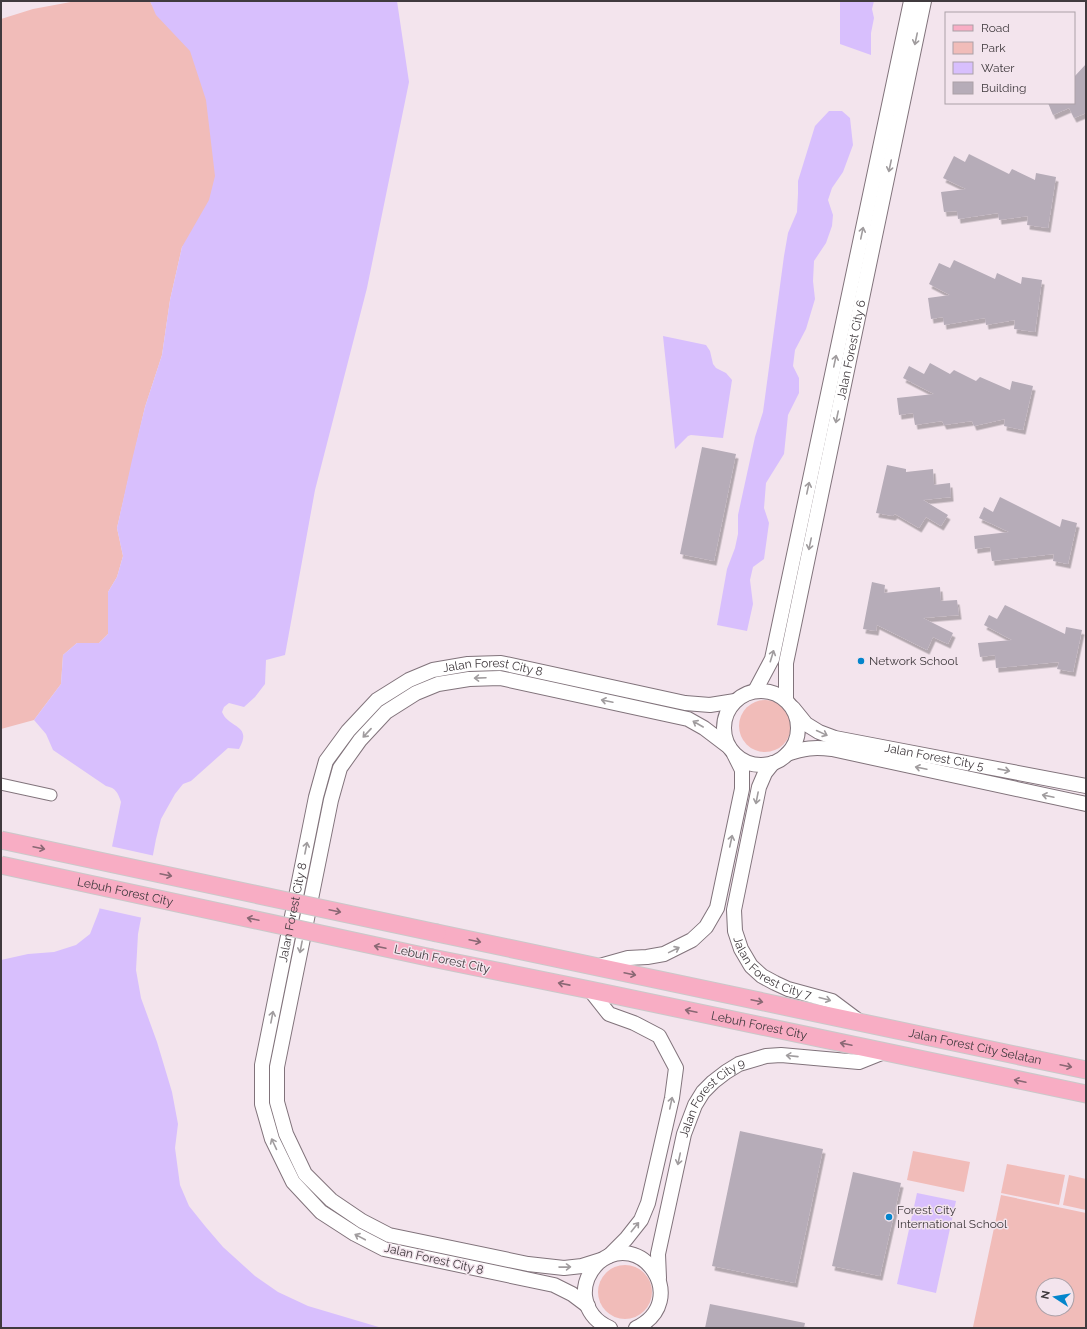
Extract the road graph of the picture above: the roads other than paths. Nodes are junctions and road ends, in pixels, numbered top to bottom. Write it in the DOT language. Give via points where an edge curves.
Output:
graph roads {
  1 [pos="911,1"];
  2 [pos="924,1"];
  3 [pos="755,691"];
  4 [pos="735,701"];
  5 [pos="789,704"];
  6 [pos="732,750"];
  7 [pos="787,754"];
  8 [pos="773,763"];
  9 [pos="1,784"];
  10 [pos="1086,786"];
  11 [pos="51,795"];
  12 [pos="1086,804"];
  13 [pos="1,840"];
  14 [pos="1,865"];
  15 [pos="595,967"];
  16 [pos="590,990"];
  17 [pos="864,1024"];
  18 [pos="884,1052"];
  19 [pos="1086,1070"];
  20 [pos="1086,1094"];
  21 [pos="605,1258"];
  22 [pos="659,1278"];
  23 [pos="588,1306"];
  24 [pos="650,1323"];
  25 [pos="599,1324"];
  26 [pos="610,1328"];
  27 [pos="636,1328"];
  3 -- 1 [label="street, Jalan Forest City 6, one-way" via="772,659"];
  2 -- 5 [label="street, Jalan Forest City 6, one-way" via="786,663"];
  3 -- 4 [label="street"];
  3 -- 5 [label="street" via="766,690 777,694"];
  4 -- 6 [label="street" via="724,723 724,731"];
  23 -- 4 [label="street, Jalan Forest City 8, one-way" via="554,1285 384,1249 321,1212 293,1182 272,1140 262,1104 262,1065 316,797 326,762 348,731 377,700 409,680 434,670 501,662 686,703 710,705"];
  5 -- 7 [label="street" via="798,724 798,732"];
  5 -- 10 [label="street, Jalan Forest City 5, one-way" via="806,724 835,738"];
  6 -- 8 [label="street" via="745,761 756,765"];
  15 -- 6 [label="street, one-way" via="628,958 664,954 692,940 706,927 717,908 742,789 742,770"];
  6 -- 21 [label="street, Jalan Forest City 8, one-way" via="688,719 500,678 469,679 438,684 416,693 386,712 360,740 340,768 331,800 277,1067 277,1102 286,1134 305,1174 331,1200 388,1235 528,1264 564,1268 582,1266"];
  7 -- 8 [label="street"];
  12 -- 7 [label="street, Jalan Forest City 5, one-way" via="832,749 804,748"];
  8 -- 17 [label="street, Jalan Forest City 7, one-way" via="759,787 734,910 740,948 751,966 774,983 832,1001"];
  9 -- 11 [label="street"];
  13 -- 15 [label="main road, Lebuh Forest City, one-way, bridge"];
  16 -- 14 [label="main road, Lebuh Forest City, one-way, bridge"];
  15 -- 17 [label="main road, Lebuh Forest City, one-way"];
  18 -- 16 [label="main road, Lebuh Forest City, one-way"];
  21 -- 16 [label="street, Jalan Forest City 9, one-way" via="626,1239 641,1220 648,1203 672,1098 676,1068 659,1036 609,1014"];
  17 -- 19 [label="main road, Jalan Forest City Selatan, one-way"];
  20 -- 18 [label="main road, Jalan Forest City Selatan, one-way"];
  18 -- 22 [label="street, Jalan Forest City 9, one-way" via="859,1062 766,1056 739,1064 703,1092 688,1119 684,1134 658,1254"];
  21 -- 22 [label="street" via="626,1254 642,1259"];
  21 -- 23 [label="street, Jalan Forest City 9" via="595,1266 586,1281"];
  22 -- 24 [label="street, Jalan Forest City 9" via="660,1303"];
  23 -- 25 [label="street, Jalan Forest City 9"];
  24 -- 27 [label="street, Jalan Forest City 9"];
  25 -- 26 [label="street, Jalan Forest City 9"];
}
